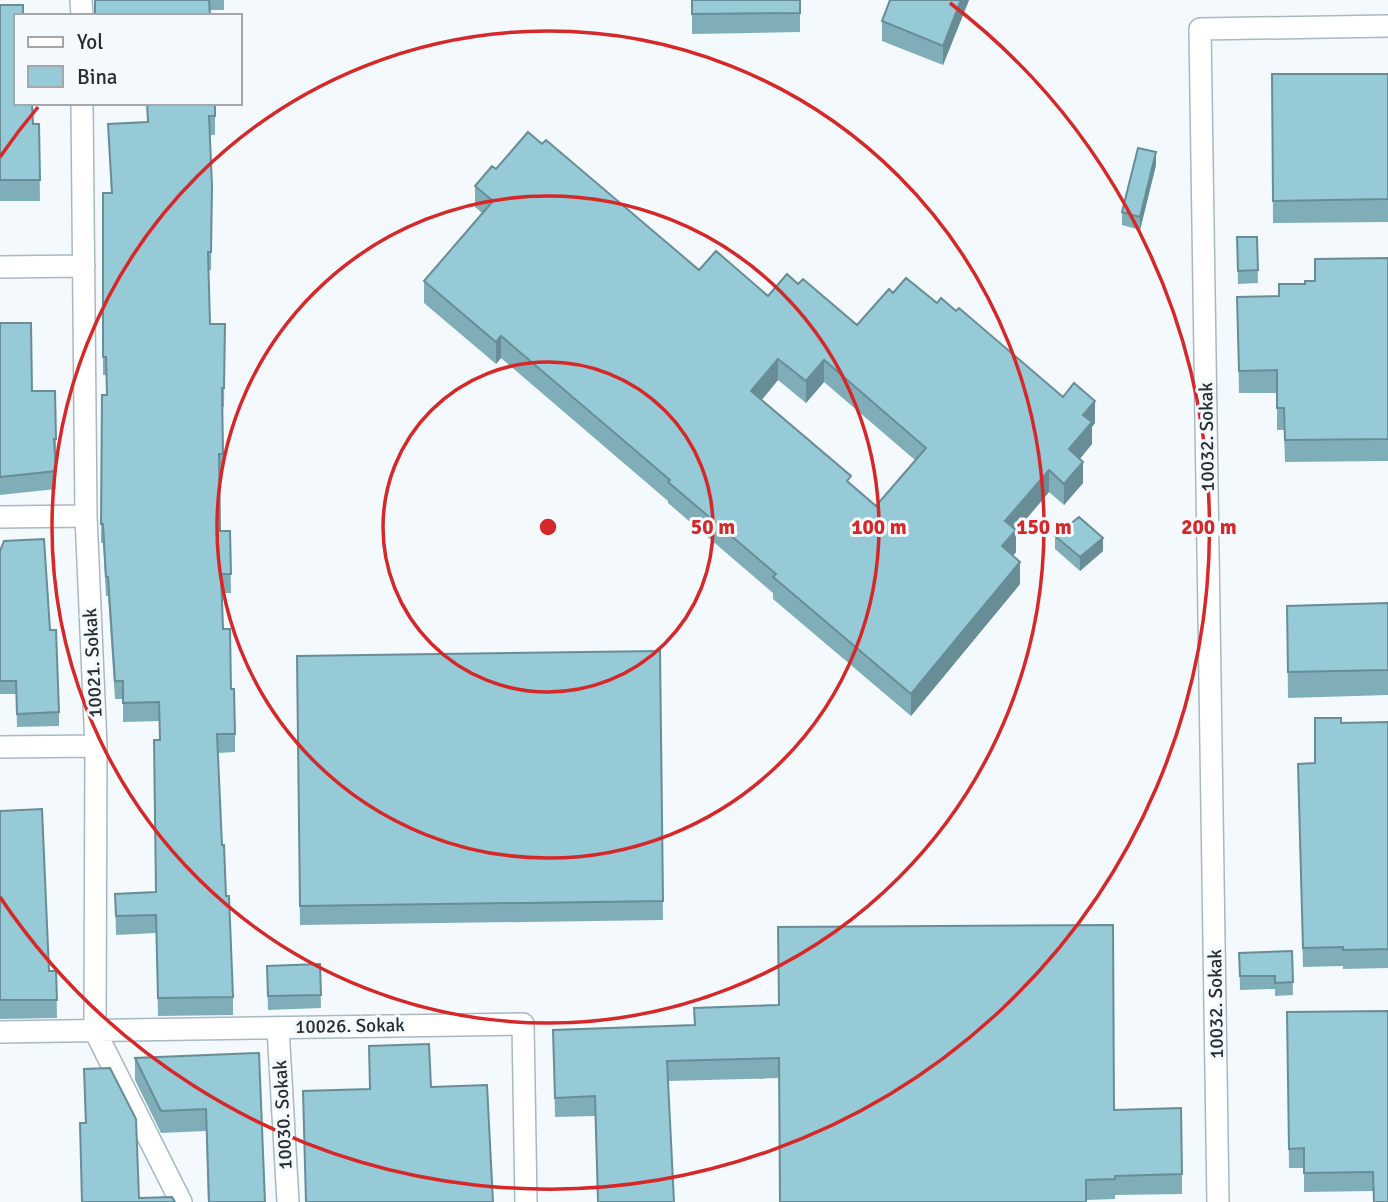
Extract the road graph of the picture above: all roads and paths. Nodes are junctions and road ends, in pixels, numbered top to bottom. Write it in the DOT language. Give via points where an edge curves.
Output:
graph roads {
  1 [pos="1388,26"];
  2 [pos="82,105"];
  3 [pos="84,266"];
  4 [pos="0,267"];
  5 [pos="86,516"];
  6 [pos="0,517"];
  7 [pos="96,746"];
  8 [pos="0,747"];
  9 [pos="278,1028"];
  10 [pos="95,1031"];
  11 [pos="0,1032"];
  12 [pos="181,1202"];
  13 [pos="288,1202"];
  14 [pos="526,1202"];
  15 [pos="1218,1202"];
  1 -- 15 [label="street, 10032. Sokak" via="1200,29"];
  2 -- 3 [label="street, 10021. Sokak"];
  3 -- 4 [label="street"];
  3 -- 5 [label="street, 10021. Sokak"];
  5 -- 6 [label="street"];
  5 -- 7 [label="street, 10021. Sokak"];
  7 -- 8 [label="street"];
  7 -- 10 [label="street, 10021. Sokak"];
  9 -- 10 [label="street, 10026. Sokak"];
  9 -- 13 [label="street, 10030. Sokak"];
  9 -- 14 [label="street, 10026. Sokak" via="523,1024"];
  10 -- 11 [label="street, 10026. Sokak"];
  10 -- 12 [label="street, 10021. Sokak"];
}
